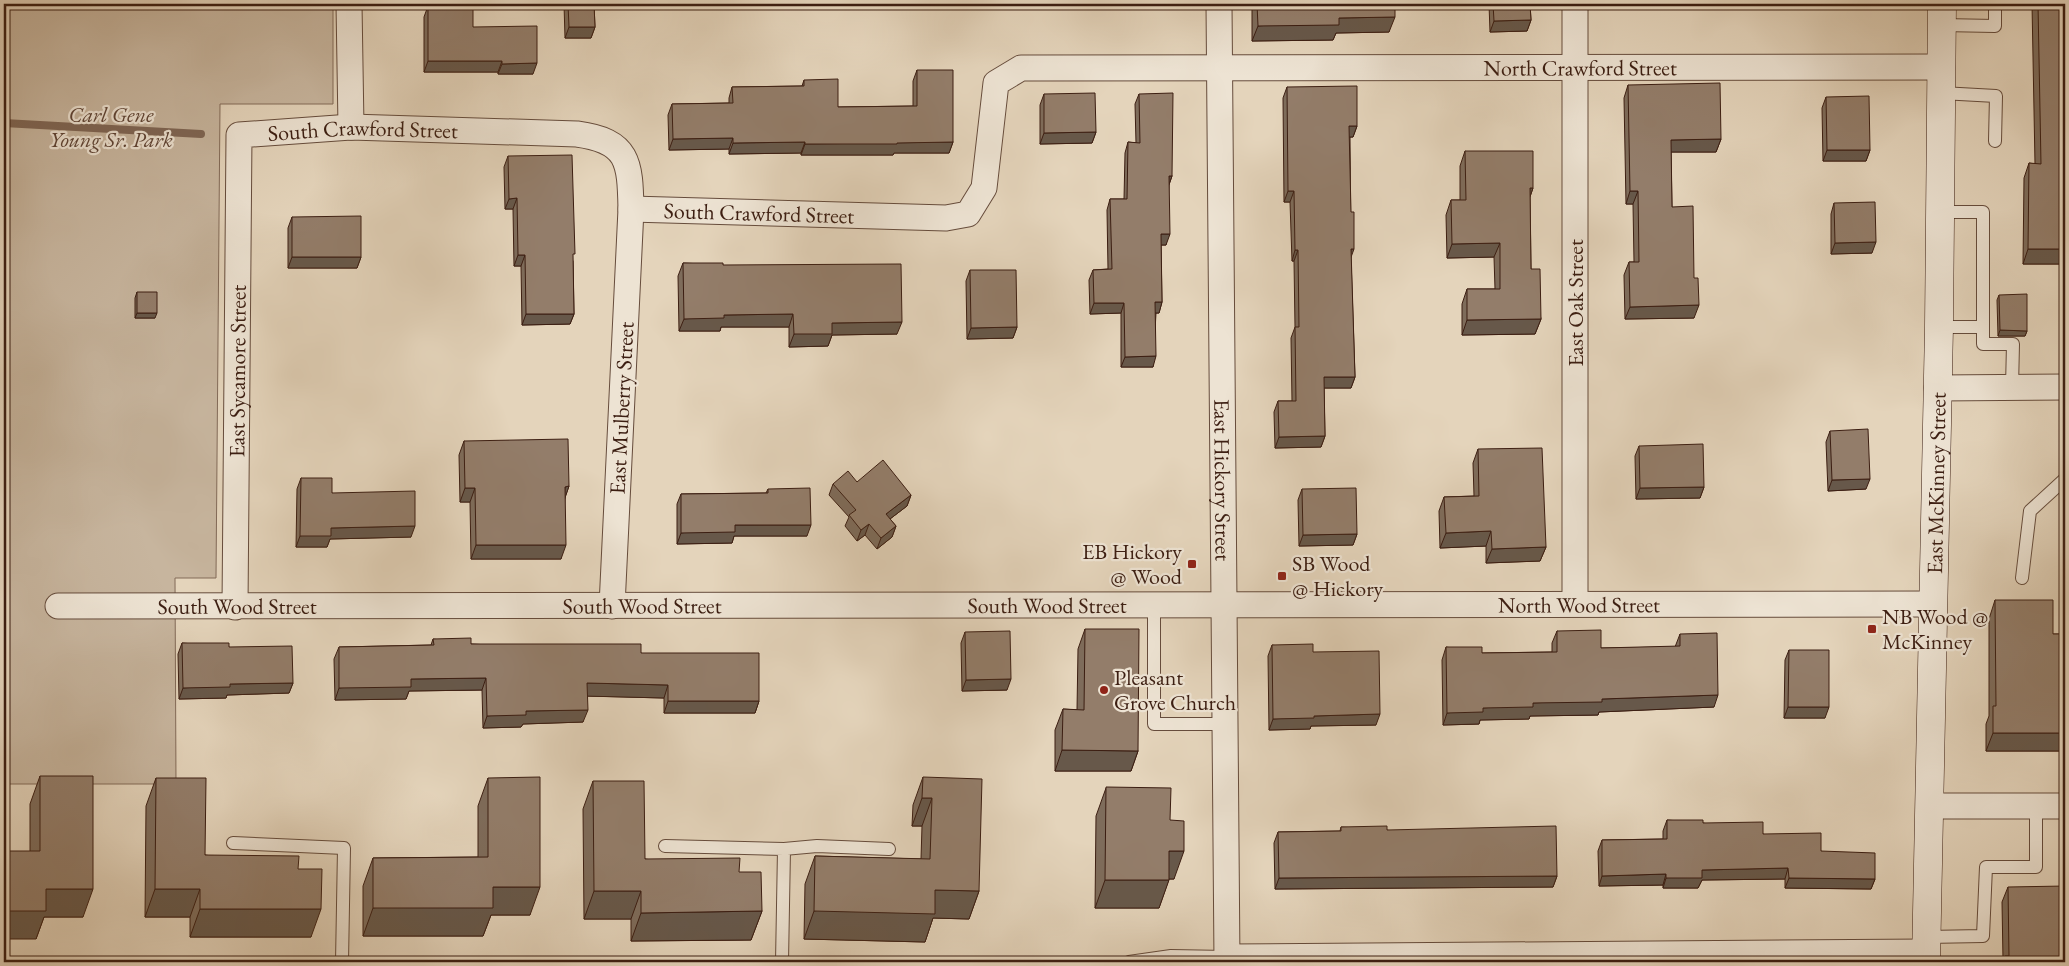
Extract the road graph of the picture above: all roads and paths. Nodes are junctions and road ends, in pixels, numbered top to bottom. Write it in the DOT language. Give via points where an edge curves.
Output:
graph roads {
  1 [pos="349,4"];
  2 [pos="1219,4"];
  3 [pos="1575,4"];
  4 [pos="1995,4"];
  5 [pos="1942,14"];
  6 [pos="1576,67"];
  7 [pos="1220,68"];
  8 [pos="1941,80"];
  9 [pos="351,127"];
  10 [pos="238,134"];
  11 [pos="1995,141"];
  12 [pos="631,209"];
  13 [pos="1940,212"];
  14 [pos="1939,327"];
  15 [pos="1983,327"];
  16 [pos="2065,387"];
  17 [pos="1937,388"];
  18 [pos="2012,388"];
  19 [pos="2065,479"];
  20 [pos="2022,578"];
  21 [pos="1575,603"];
  22 [pos="1933,604"];
  23 [pos="1154,605"];
  24 [pos="1224,605"];
  25 [pos="58,606"];
  26 [pos="612,606"];
  27 [pos="235,607"];
  28 [pos="1225,724"];
  29 [pos="1930,806"];
  30 [pos="2036,806"];
  31 [pos="2065,806"];
  32 [pos="233,842"];
  33 [pos="665,846"];
  34 [pos="784,849"];
  35 [pos="889,849"];
  36 [pos="1926,950"];
  37 [pos="1227,960"];
  38 [pos="342,962"];
  39 [pos="782,962"];
  40 [pos="1129,962"];
  1 -- 9 [label="street"];
  2 -- 7 [label="street, East Hickory Street"];
  3 -- 6 [label="street, East Oak Street"];
  4 -- 5 [label="lane" via="1995,26"];
  5 -- 8 [label="main road, East McKinney Street"];
  6 -- 7 [label="street, North Crawford Street"];
  6 -- 8 [label="street, North Crawford Street"];
  6 -- 21 [label="street, East Oak Street"];
  7 -- 12 [label="street, South Crawford Street" via="1021,68 996,83 984,188 968,214 946,218"];
  7 -- 24 [label="street, East Hickory Street"];
  8 -- 11 [label="lane" via="1996,96"];
  8 -- 13 [label="main road, East McKinney Street"];
  9 -- 10 [label="street, South Crawford Street"];
  9 -- 12 [label="street, South Crawford Street" via="599,137 621,151 630,176"];
  10 -- 27 [label="street, East Sycamore Street"];
  12 -- 26 [label="street, East Mulberry Street"];
  13 -- 14 [label="main road, East McKinney Street"];
  13 -- 15 [label="lane" via="1983,212"];
  14 -- 15 [label="lane"];
  14 -- 17 [label="main road, East McKinney Street"];
  15 -- 18 [label="lane" via="1983,344 2013,344"];
  16 -- 18 [label="street"];
  17 -- 18 [label="street"];
  17 -- 22 [label="main road, East McKinney Street"];
  19 -- 20 [label="lane" via="2030,511"];
  21 -- 22 [label="street, North Wood Street"];
  21 -- 24 [label="street, North Wood Street"];
  22 -- 29 [label="main road, East McKinney Street"];
  23 -- 24 [label="street, South Wood Street"];
  23 -- 26 [label="street, South Wood Street"];
  23 -- 28 [label="lane" via="1154,724"];
  24 -- 28 [label="street, East Hickory Street"];
  25 -- 27 [label="street, South Wood Street"];
  26 -- 27 [label="street, South Wood Street"];
  28 -- 37 [label="street, East Hickory Street"];
  29 -- 30 [label="street"];
  29 -- 36 [label="main road, East McKinney Street"];
  30 -- 31 [label="street"];
  30 -- 36 [label="lane" via="2036,867 1986,868 1983,936"];
  32 -- 38 [label="lane" via="344,848"];
  33 -- 34 [label="lane"];
  34 -- 35 [label="lane" via="817,846"];
  34 -- 39 [label="lane"];
  36 -- 37 [label="street"];
  37 -- 40 [label="lane" via="1172,956"];
}
